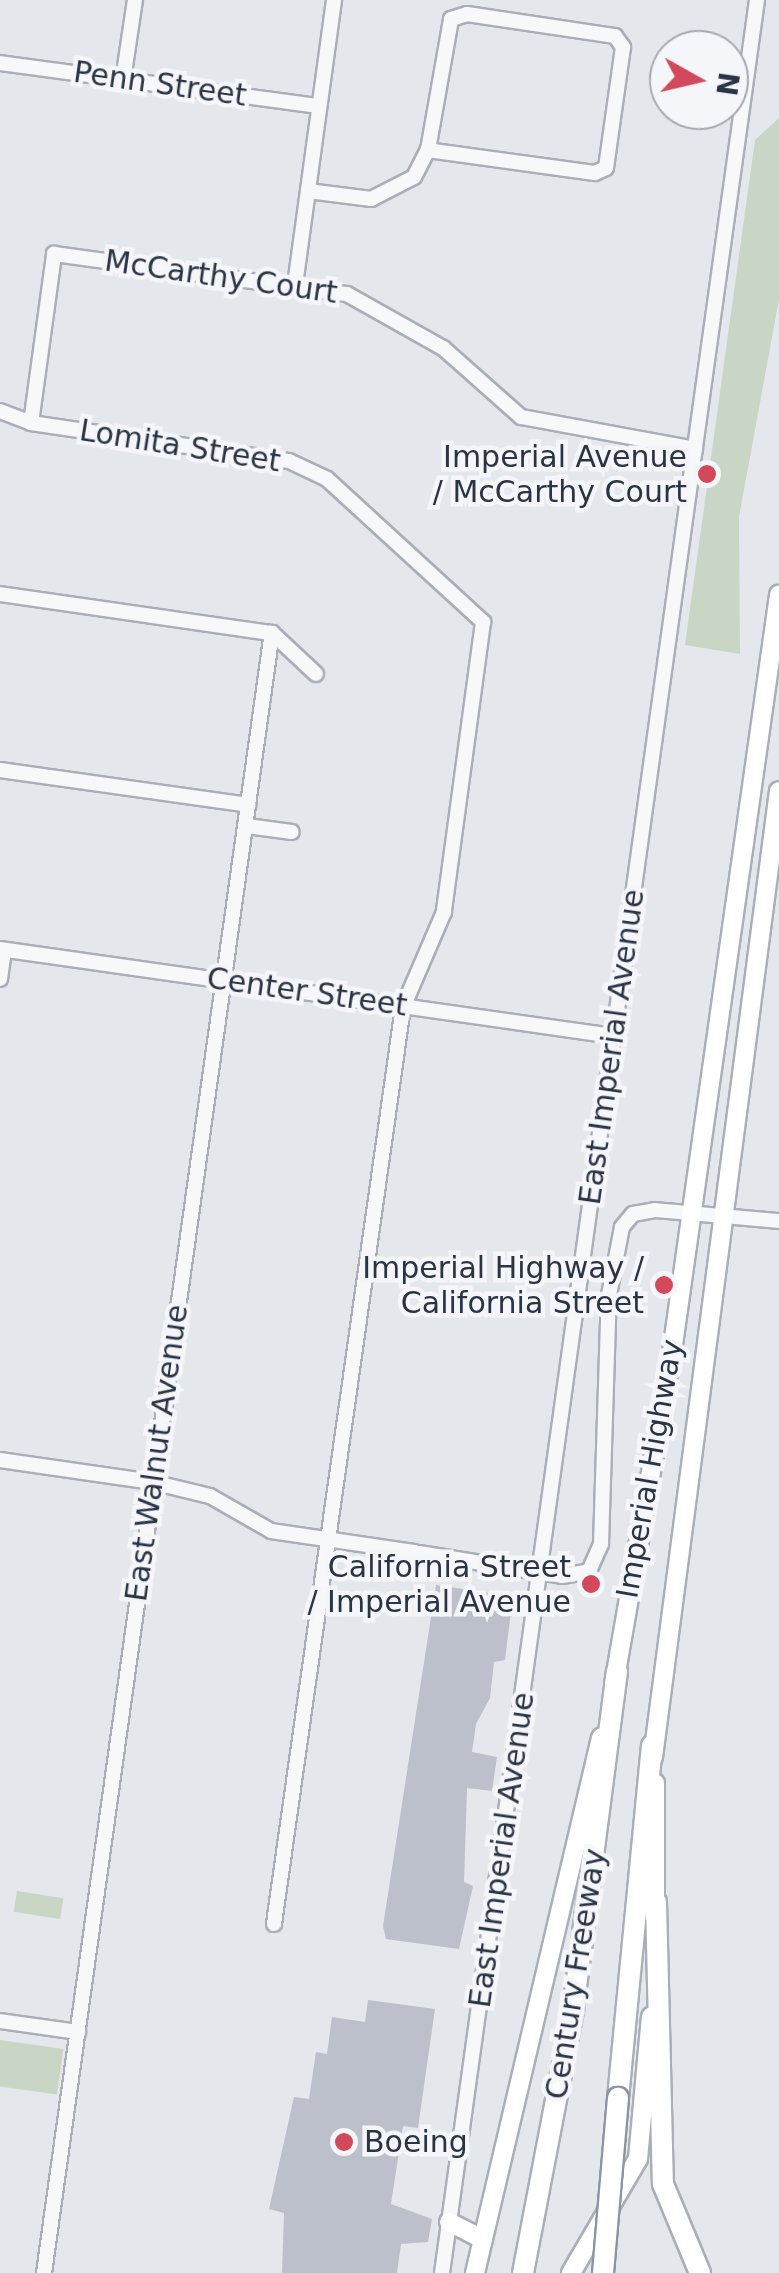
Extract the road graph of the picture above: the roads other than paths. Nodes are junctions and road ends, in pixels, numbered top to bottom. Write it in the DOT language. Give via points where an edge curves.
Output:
graph roads {
  1 [pos="134,0"];
  2 [pos="334,0"];
  3 [pos="758,0"];
  4 [pos="0,63"];
  5 [pos="123,80"];
  6 [pos="320,106"];
  7 [pos="428,150"];
  8 [pos="308,192"];
  9 [pos="295,284"];
  10 [pos="0,411"];
  11 [pos="31,423"];
  12 [pos="694,449"];
  13 [pos="0,594"];
  14 [pos="779,595"];
  15 [pos="272,632"];
  16 [pos="316,674"];
  17 [pos="0,770"];
  18 [pos="779,791"];
  19 [pos="249,805"];
  20 [pos="247,826"];
  21 [pos="292,832"];
  22 [pos="2,950"];
  23 [pos="0,979"];
  24 [pos="225,979"];
  25 [pos="403,1006"];
  26 [pos="613,1036"];
  27 [pos="693,1212"];
  28 [pos="722,1214"];
  29 [pos="778,1220"];
  30 [pos="0,1460"];
  31 [pos="152,1482"];
  32 [pos="328,1542"];
  33 [pos="540,1572"];
  34 [pos="617,1672"];
  35 [pos="652,1746"];
  36 [pos="656,1902"];
  37 [pos="274,1924"];
  38 [pos="0,2021"];
  39 [pos="78,2032"];
  40 [pos="449,2222"];
  41 [pos="483,2239"];
  42 [pos="44,2273"];
  43 [pos="442,2273"];
  44 [pos="475,2273"];
  45 [pos="523,2273"];
  46 [pos="571,2273"];
  47 [pos="603,2273"];
  48 [pos="700,2273"];
  1 -- 5 [label="street"];
  2 -- 6 [label="street"];
  3 -- 12 [label="street, East Imperial Avenue"];
  4 -- 5 [label="street, Penn Street"];
  5 -- 6 [label="street, Penn Street"];
  6 -- 8 [label="street"];
  7 -- 7 [label="street" via="450,19 467,14 614,36 623,46 606,168 594,174"];
  7 -- 8 [label="street" via="414,177 386,194"];
  8 -- 9 [label="street"];
  9 -- 11 [label="street, McCarthy Court" via="54,254"];
  9 -- 12 [label="street, McCarthy Court" via="380,306 521,417"];
  10 -- 11 [label="street, Lomita Street"];
  11 -- 25 [label="street, Lomita Street" via="289,461 327,479 483,622 444,912"];
  12 -- 26 [label="street, East Imperial Avenue"];
  13 -- 15 [label="street"];
  14 -- 27 [label="main road, Imperial Highway"];
  15 -- 16 [label="street"];
  15 -- 19 [label="street, East Walnut Avenue"];
  17 -- 19 [label="street"];
  18 -- 28 [label="main road, Imperial Highway"];
  19 -- 20 [label="street, East Walnut Avenue"];
  20 -- 21 [label="street"];
  20 -- 24 [label="street, East Walnut Avenue"];
  22 -- 23 [label="street"];
  22 -- 24 [label="street, Center Street"];
  24 -- 25 [label="street, Center Street"];
  24 -- 31 [label="street, East Walnut Avenue"];
  25 -- 26 [label="street, Center Street"];
  25 -- 32 [label="street"];
  26 -- 33 [label="street, East Imperial Avenue"];
  27 -- 28 [label="street"];
  27 -- 33 [label="street" via="644,1210 622,1227 609,1295 599,1554 578,1576"];
  27 -- 34 [label="main road, Imperial Highway"];
  28 -- 29 [label="street"];
  28 -- 35 [label="main road, Imperial Highway"];
  30 -- 31 [label="street"];
  31 -- 32 [label="street" via="210,1496 271,1531"];
  31 -- 39 [label="street, East Walnut Avenue"];
  32 -- 33 [label="street"];
  32 -- 37 [label="street"];
  33 -- 40 [label="street, East Imperial Avenue"];
  34 -- 41 [label="main road, Imperial Highway"];
  34 -- 45 [label="highway, Century Freeway" via="573,2010"];
  35 -- 36 [label="main road, Imperial Highway"];
  35 -- 47 [label="highway, Century Freeway, bridge"];
  36 -- 46 [label="main road, Imperial Highway" via="646,2124 626,2189"];
  36 -- 48 [label="highway" via="662,2184"];
  38 -- 39 [label="street"];
  39 -- 42 [label="street, East Walnut Avenue"];
  40 -- 41 [label="main road"];
  40 -- 43 [label="street, East Imperial Avenue"];
  41 -- 44 [label="main road, Imperial Highway"];
}
